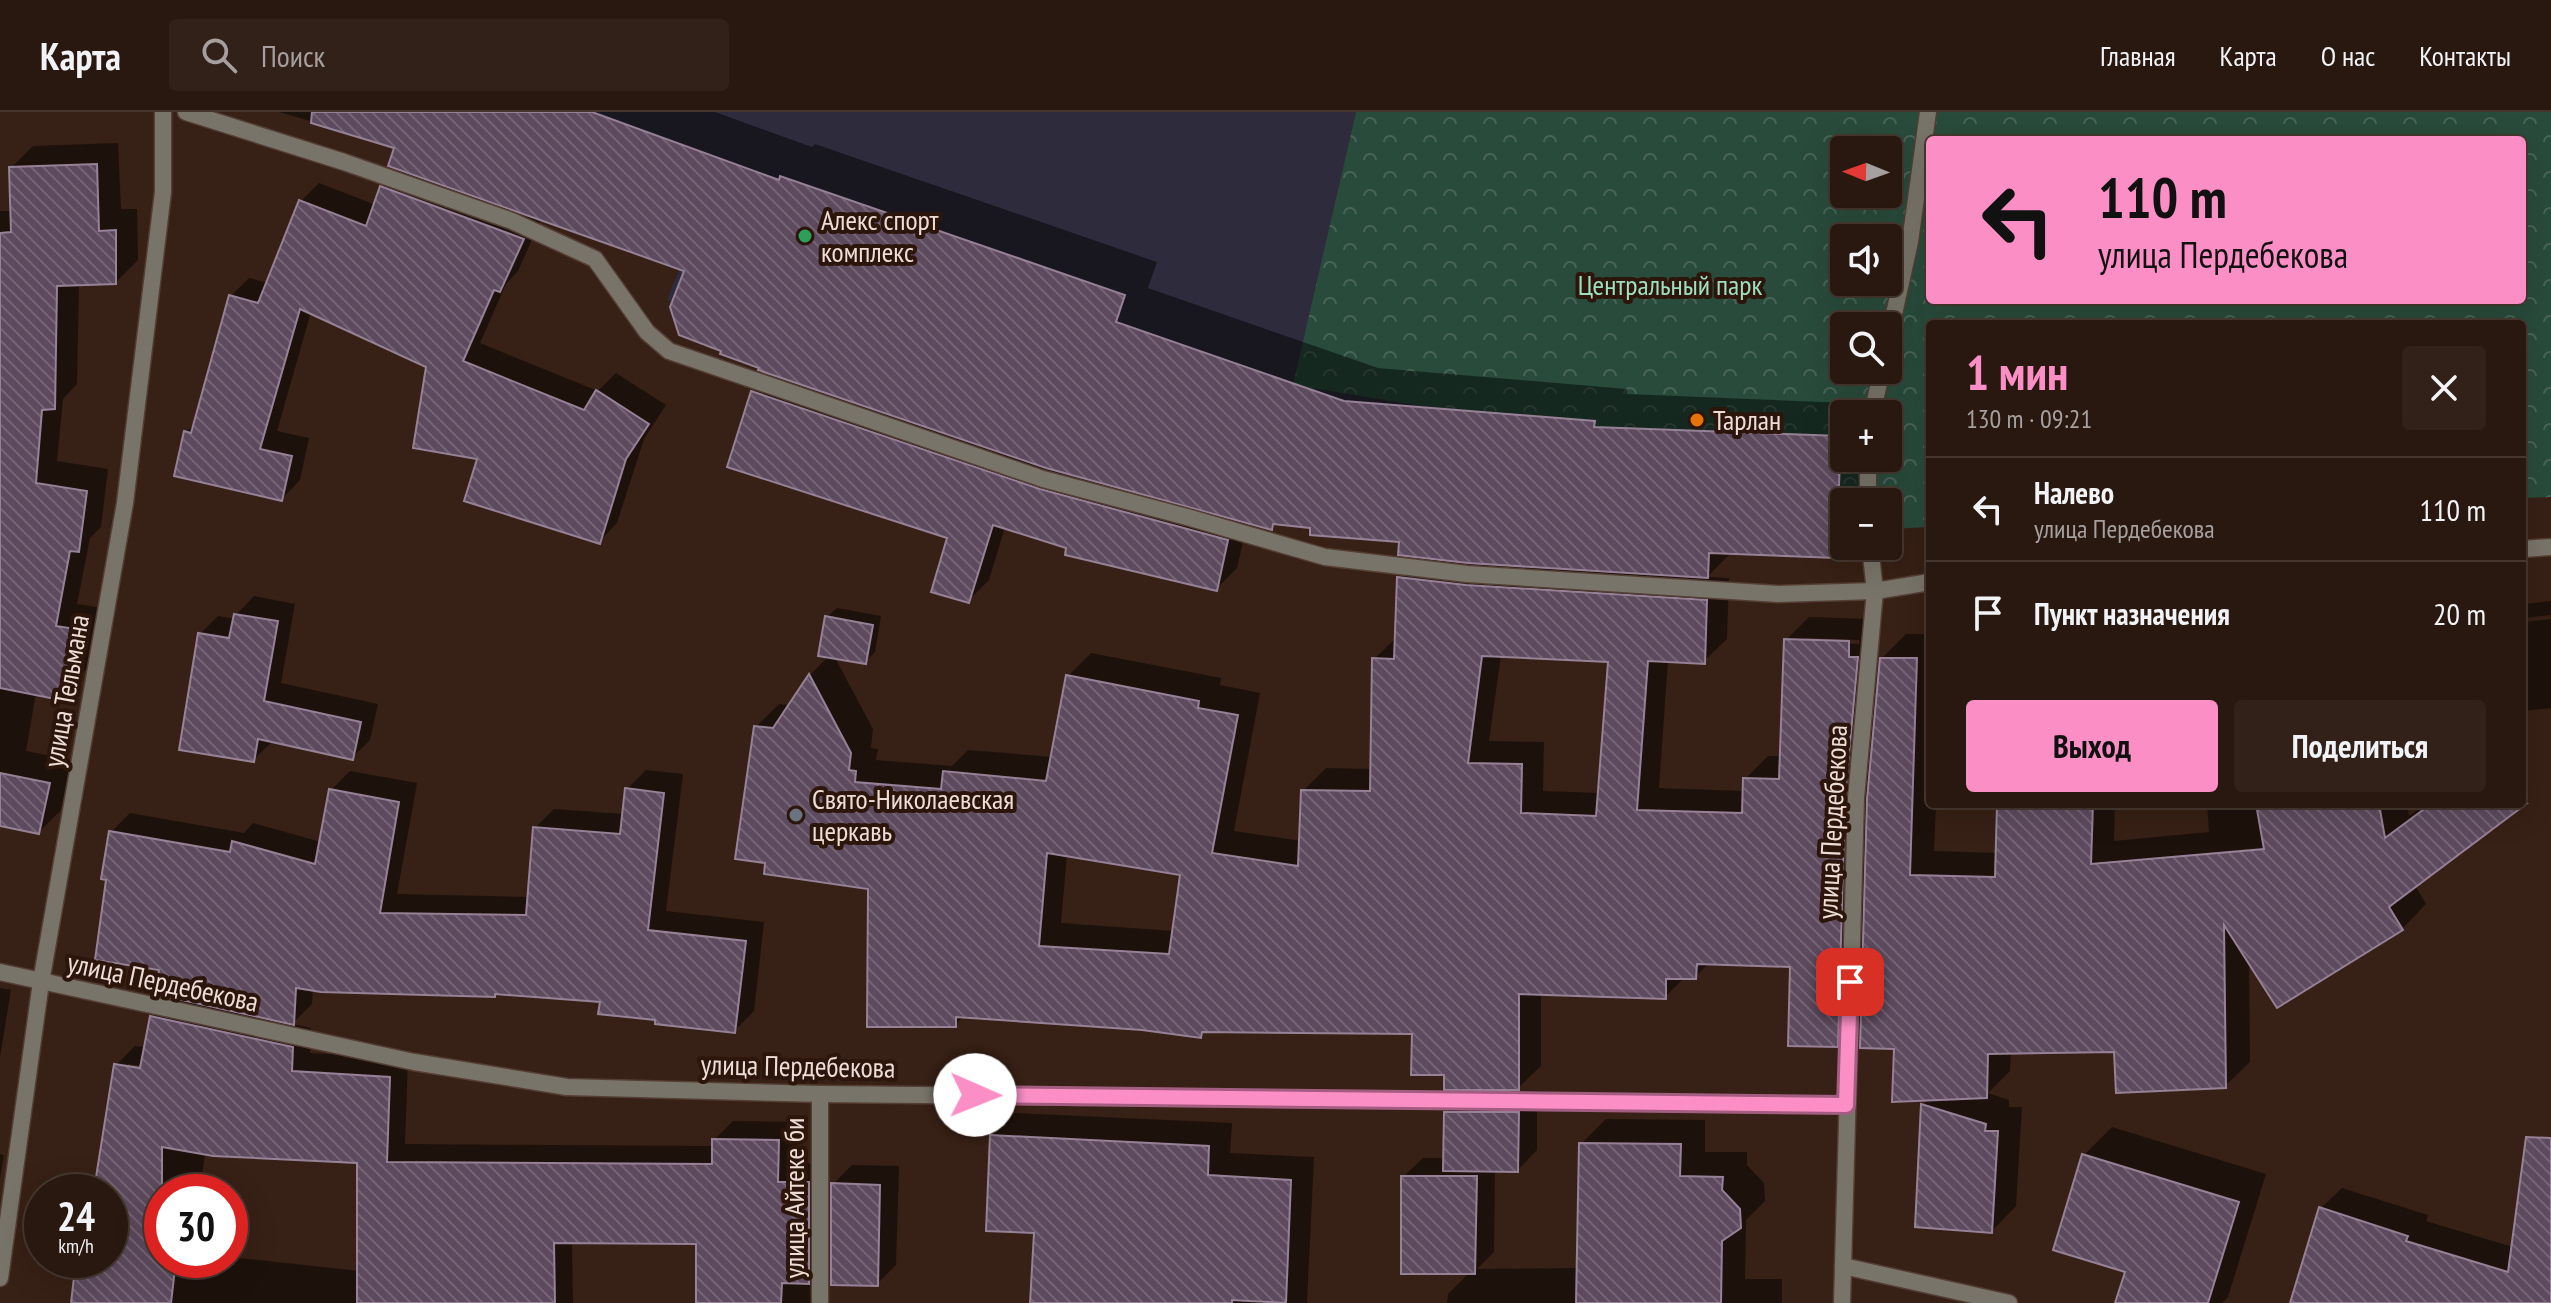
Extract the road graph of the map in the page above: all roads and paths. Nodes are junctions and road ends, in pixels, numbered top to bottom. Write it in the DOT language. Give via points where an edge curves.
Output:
graph roads {
  1 [pos="163,112"];
  2 [pos="186,112"];
  3 [pos="1928,112"];
  4 [pos="1894,312"];
  5 [pos="2551,547"];
  6 [pos="2526,549"];
  7 [pos="1872,560"];
  8 [pos="1926,583"];
  9 [pos="1875,591"];
  10 [pos="0,972"];
  11 [pos="41,982"];
  12 [pos="820,1094"];
  13 [pos="1846,1105"];
  14 [pos="1843,1266"];
  15 [pos="0,1278"];
  16 [pos="820,1303"];
  17 [pos="1842,1303"];
  18 [pos="2009,1303"];
  1 -- 11 [label="street, улица Тельмана" via="163,192 125,503"];
  2 -- 9 [label="street" via="512,221 595,259 647,332 669,351 1043,479 1325,557 1467,574 1778,594"];
  3 -- 4 [label="street"];
  5 -- 6 [label="street"];
  7 -- 9 [label="street, улица Пердебекова"];
  8 -- 9 [label="street"];
  9 -- 13 [label="street, улица Пердебекова" via="1856,798"];
  10 -- 11 [label="street, улица Пердебекова"];
  11 -- 12 [label="street, улица Пердебекова" via="414,1062 567,1087"];
  11 -- 15 [label="street, улица Тельмана"];
  12 -- 13 [label="street, улица Пердебекова"];
  12 -- 16 [label="street, улица Айтеке би"];
  13 -- 14 [label="street, улица Пердебекова"];
  14 -- 17 [label="street, улица Пердебекова"];
  14 -- 18 [label="street"];
}
